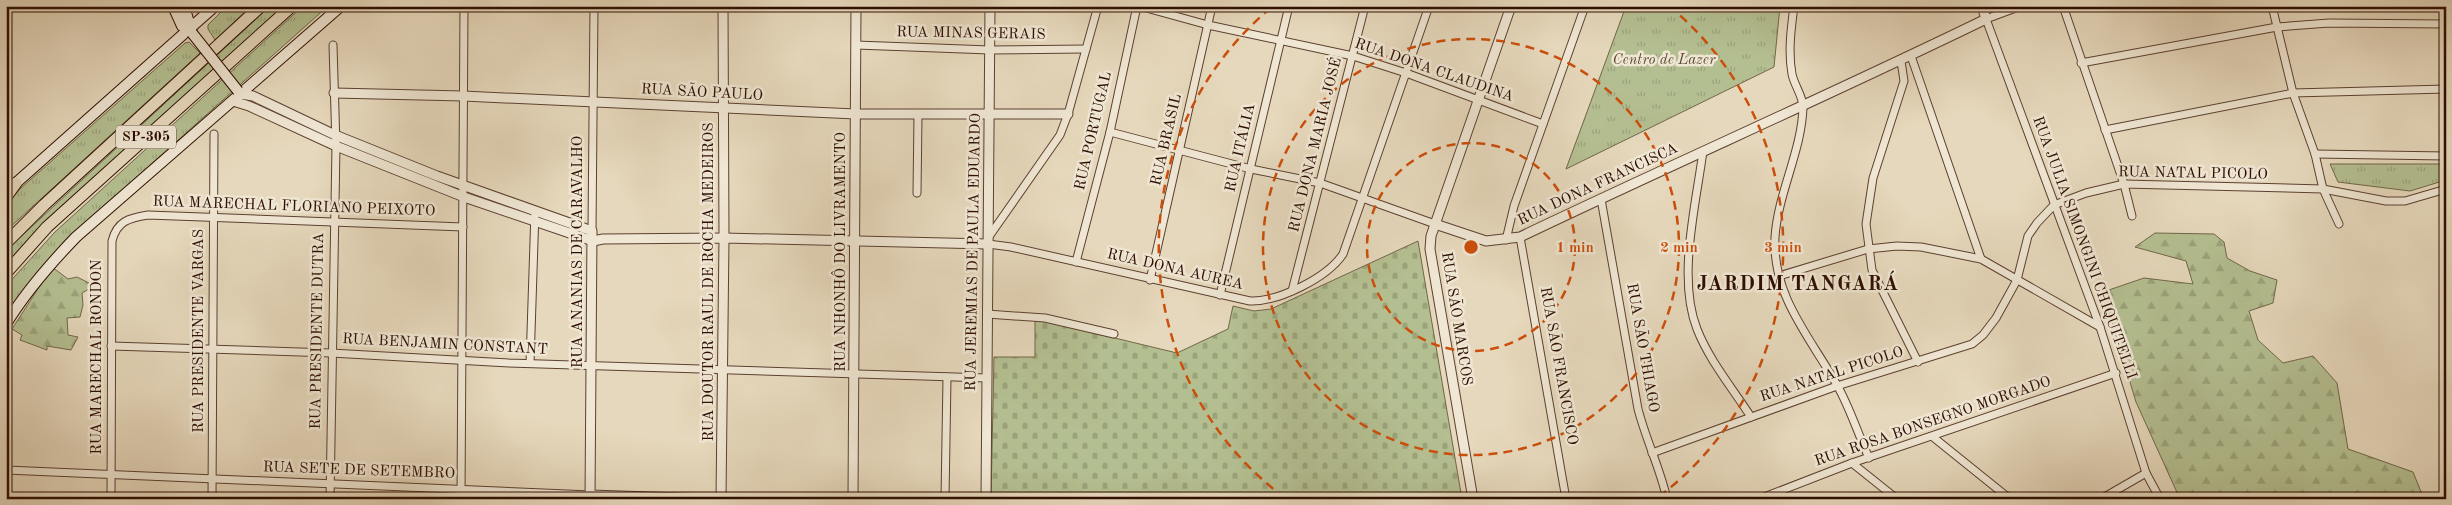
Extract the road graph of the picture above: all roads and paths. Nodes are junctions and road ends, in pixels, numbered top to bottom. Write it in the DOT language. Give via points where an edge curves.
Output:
graph roads {
  1 [pos="173,6"];
  2 [pos="184,6"];
  3 [pos="216,6"];
  4 [pos="261,6"];
  5 [pos="292,6"];
  6 [pos="341,6"];
  7 [pos="464,6"];
  8 [pos="594,6"];
  9 [pos="723,6"];
  10 [pos="856,6"];
  11 [pos="990,6"];
  12 [pos="1098,6"];
  13 [pos="1138,6"];
  14 [pos="1212,6"];
  15 [pos="1289,6"];
  16 [pos="1365,6"];
  17 [pos="1429,6"];
  18 [pos="1511,6"];
  19 [pos="1585,6"];
  20 [pos="1794,6"];
  21 [pos="1982,6"];
  22 [pos="2021,6"];
  23 [pos="2063,6"];
  24 [pos="2272,6"];
  25 [pos="1986,19"];
  26 [pos="2446,24"];
  27 [pos="1208,25"];
  28 [pos="2277,27"];
  29 [pos="190,30"];
  30 [pos="1280,41"];
  31 [pos="334,44"];
  32 [pos="856,45"];
  33 [pos="1086,49"];
  34 [pos="990,50"];
  35 [pos="1353,56"];
  36 [pos="1910,56"];
  37 [pos="1901,61"];
  38 [pos="2081,62"];
  39 [pos="1406,73"];
  40 [pos="2446,89"];
  41 [pos="334,93"];
  42 [pos="2293,93"];
  43 [pos="242,94"];
  44 [pos="463,96"];
  45 [pos="1479,100"];
  46 [pos="593,101"];
  47 [pos="1803,104"];
  48 [pos="723,107"];
  49 [pos="856,114"];
  50 [pos="989,114"];
  51 [pos="1068,114"];
  52 [pos="918,115"];
  53 [pos="1543,124"];
  54 [pos="2105,130"];
  55 [pos="1110,132"];
  56 [pos="214,134"];
  57 [pos="335,134"];
  58 [pos="336,146"];
  59 [pos="1178,151"];
  60 [pos="1703,151"];
  61 [pos="2315,154"];
  62 [pos="2446,156"];
  63 [pos="1251,169"];
  64 [pos="16,183"];
  65 [pos="1320,183"];
  66 [pos="2124,184"];
  67 [pos="464,186"];
  68 [pos="2446,189"];
  69 [pos="2323,190"];
  70 [pos="6,192"];
  71 [pos="917,194"];
  72 [pos="6,197"];
  73 [pos="464,197"];
  74 [pos="1362,197"];
  75 [pos="1601,199"];
  76 [pos="2054,205"];
  77 [pos="535,211"];
  78 [pos="2132,216"];
  79 [pos="213,218"];
  80 [pos="124,220"];
  81 [pos="333,222"];
  82 [pos="534,222"];
  83 [pos="1435,224"];
  84 [pos="2339,224"];
  85 [pos="463,227"];
  86 [pos="592,231"];
  87 [pos="724,238"];
  88 [pos="1520,238"];
  89 [pos="1506,240"];
  90 [pos="593,241"];
  91 [pos="988,241"];
  92 [pos="856,242"];
  93 [pos="6,243"];
  94 [pos="1868,249"];
  95 [pos="1981,259"];
  96 [pos="1076,262"];
  97 [pos="6,273"];
  98 [pos="1779,276"];
  99 [pos="1150,280"];
  100 [pos="2017,280"];
  101 [pos="1292,291"];
  102 [pos="1220,295"];
  103 [pos="988,314"];
  104 [pos="6,324"];
  105 [pos="2100,326"];
  106 [pos="1114,334"];
  107 [pos="111,346"];
  108 [pos="213,348"];
  109 [pos="331,353"];
  110 [pos="463,361"];
  111 [pos="1918,362"];
  112 [pos="530,363"];
  113 [pos="591,365"];
  114 [pos="722,370"];
  115 [pos="854,374"];
  116 [pos="2116,374"];
  117 [pos="947,377"];
  118 [pos="987,378"];
  119 [pos="1837,386"];
  120 [pos="1751,417"];
  121 [pos="1933,436"];
  122 [pos="1652,454"];
  123 [pos="1869,458"];
  124 [pos="1852,463"];
  125 [pos="6,470"];
  126 [pos="2146,473"];
  127 [pos="110,475"];
  128 [pos="212,479"];
  129 [pos="330,483"];
  130 [pos="460,489"];
  131 [pos="590,497"];
  132 [pos="1765,498"];
  133 [pos="111,499"];
  134 [pos="212,499"];
  135 [pos="330,499"];
  136 [pos="460,499"];
  137 [pos="711,499"];
  138 [pos="721,499"];
  139 [pos="853,499"];
  140 [pos="945,499"];
  141 [pos="986,499"];
  142 [pos="1473,499"];
  143 [pos="1566,499"];
  144 [pos="1668,499"];
  145 [pos="1897,499"];
  146 [pos="2010,499"];
  147 [pos="2101,499"];
  148 [pos="2160,499"];
  1 -- 29 [label="main road" via="182,26"];
  2 -- 29 [label="main road"];
  3 -- 29 [label="main road"];
  4 -- 93 [label="main road, SP-305"];
  5 -- 97 [label="main road, SP-305" via="47,228"];
  6 -- 43 [label="main road"];
  7 -- 44 [label="street"];
  8 -- 46 [label="street, RUA ANANIAS DE CARAVALHO"];
  9 -- 48 [label="street, RUA DOUTOR RAUL DE ROCHA MEDEIROS"];
  10 -- 32 [label="street, RUA NHONHÔ DO LIVRAMENTO"];
  11 -- 34 [label="street, RUA JEREMIAS DE PAULA EDUARDO"];
  12 -- 33 [label="street"];
  13 -- 27 [label="street, RUA DONA CLAUDINA"];
  13 -- 55 [label="street, RUA PORTUGAL"];
  14 -- 27 [label="street, RUA BRASIL"];
  15 -- 30 [label="street, RUA ITÁLIA"];
  16 -- 35 [label="street, RUA DONA MARIA JOSÉ"];
  17 -- 39 [label="street"];
  18 -- 45 [label="street, RUA SÃO MARCOS"];
  19 -- 53 [label="street"];
  20 -- 47 [label="street" via="1790,55 1792,75"];
  21 -- 25 [label="street, RUA JULIA SIMONGINI CHIQUITELLI"];
  22 -- 25 [label="street, RUA DONA FRANCISCA"];
  23 -- 38 [label="street"];
  24 -- 28 [label="street"];
  25 -- 36 [label="street, RUA DONA FRANCISCA"];
  25 -- 76 [label="street, RUA JULIA SIMONGINI CHIQUITELLI"];
  26 -- 28 [label="street" via="2329,23"];
  27 -- 30 [label="street, RUA DONA CLAUDINA"];
  27 -- 59 [label="street, RUA BRASIL"];
  28 -- 38 [label="street"];
  28 -- 42 [label="street"];
  29 -- 43 [label="main road, bridge"];
  29 -- 64 [label="main road"];
  30 -- 35 [label="street, RUA DONA CLAUDINA"];
  30 -- 63 [label="street, RUA ITÁLIA"];
  31 -- 41 [label="street, RUA PRESIDENTE DUTRA"];
  32 -- 34 [label="street, RUA MINAS GERAIS"];
  32 -- 49 [label="street, RUA NHONHÔ DO LIVRAMENTO"];
  33 -- 34 [label="street, RUA MINAS GERAIS"];
  33 -- 51 [label="street"];
  34 -- 50 [label="street, RUA JEREMIAS DE PAULA EDUARDO"];
  35 -- 39 [label="street, RUA DONA CLAUDINA"];
  35 -- 65 [label="street, RUA DONA MARIA JOSÉ"];
  36 -- 37 [label="street, RUA DONA FRANCISCA"];
  36 -- 95 [label="street"];
  37 -- 47 [label="street, RUA DONA FRANCISCA"];
  37 -- 94 [label="street" via="1904,81 1868,203"];
  38 -- 54 [label="street"];
  39 -- 45 [label="street, RUA DONA CLAUDINA"];
  39 -- 74 [label="street"];
  40 -- 42 [label="street"];
  41 -- 44 [label="street, RUA SÃO PAULO"];
  41 -- 57 [label="street, RUA PRESIDENTE DUTRA"];
  42 -- 54 [label="street"];
  42 -- 61 [label="street"];
  43 -- 57 [label="street"];
  43 -- 58 [label="street" via="249,106"];
  43 -- 104 [label="main road" via="76,237 42,272"];
  44 -- 46 [label="street, RUA SÃO PAULO"];
  44 -- 67 [label="street"];
  45 -- 53 [label="street, RUA DONA CLAUDINA"];
  45 -- 83 [label="street, RUA SÃO MARCOS"];
  46 -- 48 [label="street, RUA SÃO PAULO"];
  46 -- 86 [label="street, RUA ANANIAS DE CARAVALHO"];
  47 -- 60 [label="street, RUA DONA FRANCISCA"];
  47 -- 98 [label="street" via="1775,238"];
  48 -- 49 [label="street, RUA SÃO PAULO"];
  48 -- 87 [label="street, RUA DOUTOR RAUL DE ROCHA MEDEIROS"];
  49 -- 52 [label="street, RUA SÃO PAULO"];
  49 -- 92 [label="street, RUA NHONHÔ DO LIVRAMENTO"];
  50 -- 51 [label="street, RUA SÃO PAULO"];
  50 -- 52 [label="street, RUA SÃO PAULO"];
  50 -- 91 [label="street, RUA JEREMIAS DE PAULA EDUARDO"];
  51 -- 91 [label="street" via="1047,156"];
  52 -- 71 [label="street"];
  53 -- 89 [label="street" via="1514,206"];
  54 -- 66 [label="street"];
  55 -- 59 [label="street, RUA DONA FRANCISCA"];
  55 -- 96 [label="street, RUA PORTUGAL"];
  56 -- 79 [label="street, RUA PRESIDENTE VARGAS"];
  57 -- 58 [label="street, RUA PRESIDENTE DUTRA"];
  57 -- 67 [label="street"];
  58 -- 73 [label="street"];
  58 -- 81 [label="street, RUA PRESIDENTE DUTRA"];
  59 -- 63 [label="street, RUA DONA FRANCISCA"];
  59 -- 99 [label="street, RUA BRASIL"];
  60 -- 75 [label="street, RUA DONA FRANCISCA"];
  60 -- 120 [label="street" via="1690,243 1688,291 1696,329"];
  61 -- 62 [label="street"];
  61 -- 69 [label="street"];
  63 -- 65 [label="street, RUA DONA FRANCISCA"];
  63 -- 102 [label="street, RUA ITÁLIA"];
  64 -- 70 [label="street"];
  64 -- 72 [label="main road"];
  65 -- 74 [label="street, RUA DONA FRANCISCA"];
  65 -- 101 [label="street, RUA DONA MARIA JOSÉ"];
  66 -- 69 [label="street, RUA NATAL PICOLO"];
  66 -- 76 [label="street, RUA NATAL PICOLO"];
  66 -- 78 [label="street"];
  67 -- 73 [label="street"];
  67 -- 77 [label="street"];
  68 -- 69 [label="street, RUA NATAL PICOLO" via="2405,201 2386,201"];
  69 -- 84 [label="street"];
  73 -- 82 [label="street"];
  73 -- 85 [label="street"];
  74 -- 83 [label="street, RUA DONA FRANCISCA"];
  74 -- 101 [label="street, RUA DONA AUREA" via="1342,254 1332,267"];
  75 -- 88 [label="street, RUA DONA FRANCISCA"];
  75 -- 122 [label="street, RUA SÃO THIAGO" via="1638,409"];
  76 -- 100 [label="street, RUA NATAL PICOLO" via="2028,236"];
  76 -- 105 [label="street, RUA JULIA SIMONGINI CHIQUITELLI"];
  77 -- 82 [label="street"];
  77 -- 86 [label="street"];
  79 -- 80 [label="street, RUA MARECHAL FLORIANO PEIXOTO" via="148,215"];
  79 -- 81 [label="street, RUA MARECHAL FLORIANO PEIXOTO"];
  79 -- 108 [label="street, RUA PRESIDENTE VARGAS"];
  80 -- 107 [label="street, RUA MARECHAL RONDON" via="112,241"];
  81 -- 85 [label="street, RUA MARECHAL FLORIANO PEIXOTO"];
  81 -- 109 [label="street, RUA PRESIDENTE DUTRA"];
  82 -- 90 [label="street"];
  82 -- 112 [label="street"];
  83 -- 89 [label="street, RUA DONA FRANCISCA" via="1486,241"];
  83 -- 142 [label="street, RUA SÃO MARCOS" via="1430,249"];
  85 -- 110 [label="street"];
  86 -- 90 [label="street, RUA ANANIAS DE CARAVALHO"];
  87 -- 90 [label="street"];
  87 -- 92 [label="street"];
  87 -- 114 [label="street, RUA DOUTOR RAUL DE ROCHA MEDEIROS"];
  88 -- 89 [label="street, RUA DONA FRANCISCA"];
  88 -- 143 [label="street, RUA SÃO FRANCISCO"];
  90 -- 113 [label="street, RUA ANANIAS DE CARAVALHO"];
  91 -- 92 [label="street"];
  91 -- 96 [label="street, RUA DONA AUREA"];
  91 -- 103 [label="street, RUA JEREMIAS DE PAULA EDUARDO"];
  92 -- 115 [label="street, RUA NHONHÔ DO LIVRAMENTO"];
  94 -- 95 [label="street" via="1921,247"];
  94 -- 98 [label="street"];
  94 -- 111 [label="street" via="1879,288"];
  95 -- 100 [label="street"];
  96 -- 99 [label="street, RUA DONA AUREA"];
  98 -- 119 [label="street" via="1789,307"];
  99 -- 102 [label="street, RUA DONA AUREA"];
  100 -- 105 [label="street"];
  100 -- 111 [label="street, RUA NATAL PICOLO" via="1983,335 1972,344"];
  101 -- 102 [label="street, RUA DONA AUREA" via="1261,302"];
  103 -- 106 [label="street" via="1045,318"];
  103 -- 118 [label="street, RUA JEREMIAS DE PAULA EDUARDO"];
  105 -- 116 [label="street, RUA JULIA SIMONGINI CHIQUITELLI"];
  107 -- 108 [label="street, RUA BENJAMIN CONSTANT"];
  107 -- 127 [label="street, RUA MARECHAL RONDON"];
  108 -- 109 [label="street, RUA BENJAMIN CONSTANT"];
  108 -- 128 [label="street, RUA PRESIDENTE VARGAS"];
  109 -- 110 [label="street, RUA BENJAMIN CONSTANT"];
  109 -- 129 [label="street, RUA PRESIDENTE DUTRA"];
  110 -- 112 [label="street, RUA BENJAMIN CONSTANT"];
  110 -- 130 [label="street"];
  111 -- 119 [label="street, RUA NATAL PICOLO"];
  112 -- 113 [label="street, RUA BENJAMIN CONSTANT"];
  113 -- 114 [label="street, RUA BENJAMIN CONSTANT"];
  113 -- 131 [label="street, RUA ANANIAS DE CARAVALHO"];
  114 -- 115 [label="street, RUA BENJAMIN CONSTANT"];
  114 -- 138 [label="street, RUA DOUTOR RAUL DE ROCHA MEDEIROS"];
  115 -- 117 [label="street, RUA BENJAMIN CONSTANT"];
  115 -- 139 [label="street, RUA NHONHÔ DO LIVRAMENTO"];
  116 -- 121 [label="street, RUA ROSA BONSEGNO MORGADO"];
  116 -- 126 [label="street, RUA JULIA SIMONGINI CHIQUITELLI"];
  117 -- 118 [label="street, RUA BENJAMIN CONSTANT"];
  117 -- 140 [label="street"];
  118 -- 141 [label="street, RUA JEREMIAS DE PAULA EDUARDO"];
  119 -- 120 [label="street, RUA NATAL PICOLO"];
  119 -- 123 [label="street"];
  120 -- 122 [label="street, RUA NATAL PICOLO"];
  121 -- 123 [label="street, RUA ROSA BONSEGNO MORGADO"];
  121 -- 146 [label="street"];
  122 -- 144 [label="street, RUA SÃO THIAGO"];
  123 -- 124 [label="street, RUA ROSA BONSEGNO MORGADO"];
  124 -- 132 [label="street, RUA ROSA BONSEGNO MORGADO"];
  124 -- 145 [label="street"];
  125 -- 127 [label="street, RUA SETE DE SETEMBRO"];
  126 -- 147 [label="street"];
  126 -- 148 [label="street, RUA JULIA SIMONGINI CHIQUITELLI"];
  127 -- 128 [label="street, RUA SETE DE SETEMBRO"];
  127 -- 133 [label="street, RUA MARECHAL RONDON"];
  128 -- 129 [label="street, RUA SETE DE SETEMBRO"];
  128 -- 134 [label="street, RUA PRESIDENTE VARGAS"];
  129 -- 130 [label="street, RUA SETE DE SETEMBRO"];
  129 -- 135 [label="street, RUA PRESIDENTE DUTRA"];
  130 -- 131 [label="street, RUA SETE DE SETEMBRO"];
  130 -- 136 [label="street"];
  131 -- 137 [label="street, RUA SETE DE SETEMBRO"];
}
